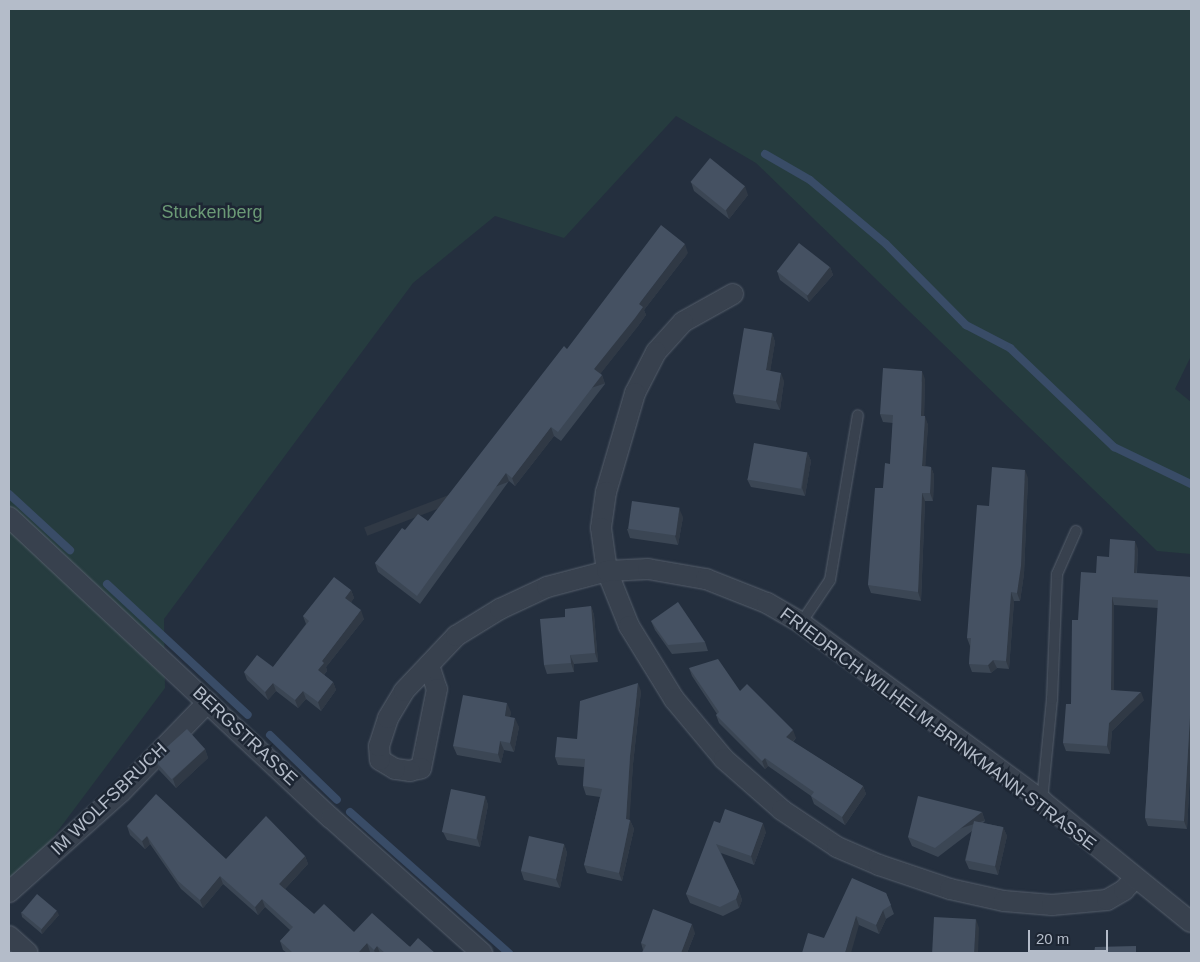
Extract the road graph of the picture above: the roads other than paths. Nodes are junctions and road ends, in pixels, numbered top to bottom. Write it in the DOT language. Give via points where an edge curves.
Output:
graph roads {
  1 [pos="732,294"];
  2 [pos="858,415"];
  3 [pos="9,517"];
  4 [pos="1076,531"];
  5 [pos="608,571"];
  6 [pos="801,624"];
  7 [pos="429,665"];
  8 [pos="208,702"];
  9 [pos="1042,801"];
  10 [pos="1135,878"];
  11 [pos="9,892"];
  12 [pos="1191,922"];
  13 [pos="9,936"];
  14 [pos="28,953"];
  15 [pos="482,953"];
  1 -- 5 [label="street" via="683,322 656,352 635,393 606,492 601,528"];
  2 -- 6 [label="lane" via="830,580"];
  3 -- 8 [label="street, BERGSTRASSE"];
  4 -- 9 [label="lane" via="1057,574 1052,699"];
  5 -- 6 [label="street, FRIEDRICH-WILHELM-BRINKMANN-STRASSE" via="648,569 706,579 767,603"];
  5 -- 7 [label="street, FRIEDRICH-WILHELM-BRINKMANN-STRASSE" via="547,587 500,609 456,636"];
  5 -- 10 [label="street" via="629,626 674,699 724,758 782,810 837,848 950,889 1004,901 1052,905 1107,900 1124,890"];
  6 -- 9 [label="street, FRIEDRICH-WILHELM-BRINKMANN-STRASSE"];
  7 -- 7 [label="street, FRIEDRICH-WILHELM-BRINKMANN-STRASSE" via="437,690 421,768 410,771 394,769 380,760 379,746 388,718 404,691"];
  8 -- 11 [label="street, IM WOLFSBRUCH" via="121,792"];
  8 -- 15 [label="street, BERGSTRASSE"];
  9 -- 10 [label="street, FRIEDRICH-WILHELM-BRINKMANN-STRASSE"];
  10 -- 12 [label="street, FRIEDRICH-WILHELM-BRINKMANN-STRASSE"];
  13 -- 14 [label="street"];
}
